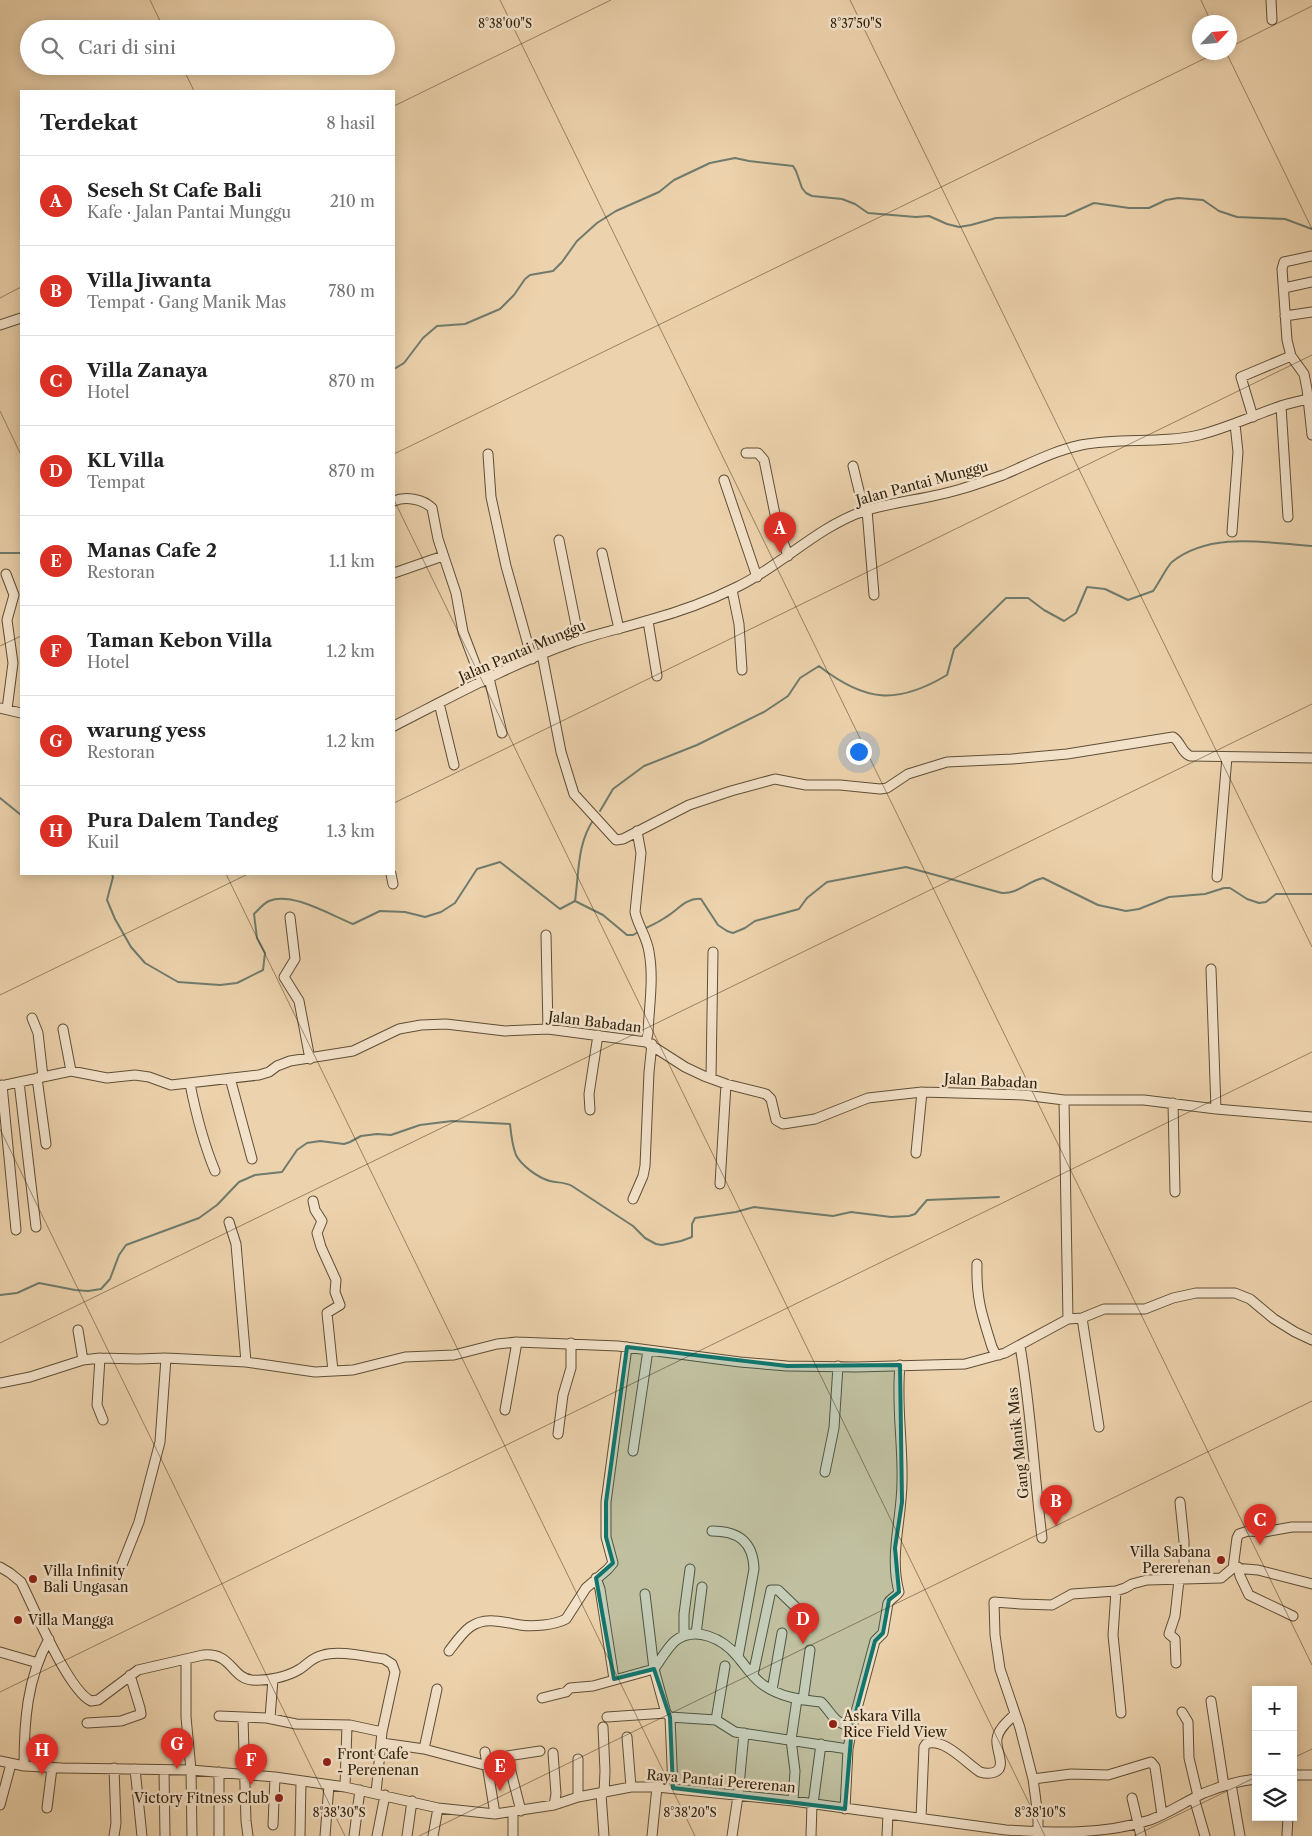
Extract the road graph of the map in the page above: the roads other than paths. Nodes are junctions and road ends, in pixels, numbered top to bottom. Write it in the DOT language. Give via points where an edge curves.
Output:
graph roads {
  1 [pos="1271,0"];
  2 [pos="1272,20"];
  3 [pos="1312,256"];
  4 [pos="1312,282"];
  5 [pos="1284,288"];
  6 [pos="1312,312"];
  7 [pos="1285,316"];
  8 [pos="20,318"];
  9 [pos="0,325"];
  10 [pos="1291,356"];
  11 [pos="1310,399"];
  12 [pos="1281,406"];
  13 [pos="1252,417"];
  14 [pos="1235,424"];
  15 [pos="1312,435"];
  16 [pos="746,453"];
  17 [pos="488,454"];
  18 [pos="853,466"];
  19 [pos="724,480"];
  20 [pos="395,501"];
  21 [pos="865,511"];
  22 [pos="1288,517"];
  23 [pos="1232,532"];
  24 [pos="559,540"];
  25 [pos="602,553"];
  26 [pos="443,556"];
  27 [pos="788,556"];
  28 [pos="395,573"];
  29 [pos="6,574"];
  30 [pos="757,577"];
  31 [pos="732,590"];
  32 [pos="874,595"];
  33 [pos="648,621"];
  34 [pos="619,629"];
  35 [pos="579,640"];
  36 [pos="542,654"];
  37 [pos="532,659"];
  38 [pos="742,670"];
  39 [pos="657,676"];
  40 [pos="486,680"];
  41 [pos="438,703"];
  42 [pos="4,709"];
  43 [pos="20,713"];
  44 [pos="395,725"];
  45 [pos="502,733"];
  46 [pos="1227,757"];
  47 [pos="1312,758"];
  48 [pos="454,765"];
  49 [pos="637,831"];
  50 [pos="391,875"];
  51 [pos="1217,877"];
  52 [pos="393,884"];
  53 [pos="290,917"];
  54 [pos="546,936"];
  55 [pos="713,952"];
  56 [pos="1211,968"];
  57 [pos="32,1018"];
  58 [pos="63,1029"];
  59 [pos="548,1029"];
  60 [pos="598,1035"];
  61 [pos="649,1043"];
  62 [pos="310,1058"];
  63 [pos="71,1072"];
  64 [pos="40,1078"];
  65 [pos="230,1078"];
  66 [pos="711,1078"];
  67 [pos="19,1082"];
  68 [pos="190,1084"];
  69 [pos="726,1084"];
  70 [pos="1,1086"];
  71 [pos="922,1092"];
  72 [pos="1064,1100"];
  73 [pos="1174,1103"];
  74 [pos="1216,1109"];
  75 [pos="590,1110"];
  76 [pos="1312,1118"];
  77 [pos="46,1144"];
  78 [pos="916,1153"];
  79 [pos="252,1160"];
  80 [pos="215,1171"];
  81 [pos="720,1184"];
  82 [pos="1175,1192"];
  83 [pos="633,1199"];
  84 [pos="313,1201"];
  85 [pos="229,1222"];
  86 [pos="36,1227"];
  87 [pos="16,1230"];
  88 [pos="977,1264"];
  89 [pos="1082,1318"];
  90 [pos="1068,1319"];
  91 [pos="78,1330"];
  92 [pos="1312,1340"];
  93 [pos="517,1342"];
  94 [pos="571,1343"];
  95 [pos="1020,1346"];
  96 [pos="627,1347"];
  97 [pos="648,1350"];
  98 [pos="998,1355"];
  99 [pos="100,1358"];
  100 [pos="166,1358"];
  101 [pos="83,1360"];
  102 [pos="246,1362"];
  103 [pos="900,1365"];
  104 [pos="838,1366"];
  105 [pos="333,1371"];
  106 [pos="0,1383"];
  107 [pos="505,1410"];
  108 [pos="102,1420"];
  109 [pos="1099,1427"];
  110 [pos="558,1434"];
  111 [pos="633,1451"];
  112 [pos="825,1472"];
  113 [pos="1180,1502"];
  114 [pos="1312,1527"];
  115 [pos="712,1530"];
  116 [pos="1042,1538"];
  117 [pos="0,1567"];
  118 [pos="690,1568"];
  119 [pos="1236,1568"];
  120 [pos="118,1575"];
  121 [pos="596,1578"];
  122 [pos="1181,1579"];
  123 [pos="1312,1584"];
  124 [pos="702,1587"];
  125 [pos="1116,1591"];
  126 [pos="645,1594"];
  127 [pos="1293,1616"];
  128 [pos="806,1618"];
  129 [pos="782,1632"];
  130 [pos="696,1634"];
  131 [pos="684,1636"];
  132 [pos="49,1639"];
  133 [pos="810,1650"];
  134 [pos="449,1651"];
  135 [pos="0,1652"];
  136 [pos="738,1657"];
  137 [pos="186,1659"];
  138 [pos="38,1663"];
  139 [pos="1176,1664"];
  140 [pos="725,1666"];
  141 [pos="654,1669"];
  142 [pos="130,1675"];
  143 [pos="753,1675"];
  144 [pos="273,1679"];
  145 [pos="614,1679"];
  146 [pos="437,1689"];
  147 [pos="772,1690"];
  148 [pos="542,1698"];
  149 [pos="800,1700"];
  150 [pos="1211,1702"];
  151 [pos="1182,1712"];
  152 [pos="1120,1713"];
  153 [pos="1015,1714"];
  154 [pos="668,1715"];
  155 [pos="219,1716"];
  156 [pos="243,1717"];
  157 [pos="607,1717"];
  158 [pos="270,1718"];
  159 [pos="716,1720"];
  160 [pos="87,1723"];
  161 [pos="347,1725"];
  162 [pos="602,1727"];
  163 [pos="852,1727"];
  164 [pos="382,1732"];
  165 [pos="744,1733"];
  166 [pos="627,1737"];
  167 [pos="791,1740"];
  168 [pos="382,1743"];
  169 [pos="821,1744"];
  170 [pos="424,1749"];
  171 [pos="848,1749"];
  172 [pos="540,1751"];
  173 [pos="485,1752"];
  174 [pos="553,1753"];
  175 [pos="578,1758"];
  176 [pos="0,1761"];
  177 [pos="11,1764"];
  178 [pos="24,1766"];
  179 [pos="488,1766"];
  180 [pos="52,1768"];
  181 [pos="114,1768"];
  182 [pos="135,1769"];
  183 [pos="164,1770"];
  184 [pos="191,1770"];
  185 [pos="219,1772"];
  186 [pos="246,1774"];
  187 [pos="1297,1775"];
  188 [pos="1312,1775"];
  189 [pos="275,1777"];
  190 [pos="1033,1779"];
  191 [pos="301,1780"];
  192 [pos="1252,1780"];
  193 [pos="329,1785"];
  194 [pos="1227,1785"];
  195 [pos="345,1787"];
  196 [pos="631,1787"];
  197 [pos="657,1787"];
  198 [pos="673,1788"];
  199 [pos="360,1790"];
  200 [pos="376,1793"];
  201 [pos="602,1793"];
  202 [pos="386,1795"];
  203 [pos="738,1796"];
  204 [pos="578,1797"];
  205 [pos="1196,1797"];
  206 [pos="1132,1798"];
  207 [pos="412,1801"];
  208 [pos="793,1801"];
  209 [pos="812,1804"];
  210 [pos="0,1805"];
  211 [pos="554,1805"];
  212 [pos="47,1808"];
  213 [pos="438,1808"];
  214 [pos="845,1808"];
  215 [pos="517,1812"];
  216 [pos="495,1814"];
  217 [pos="888,1814"];
  218 [pos="1162,1815"];
  219 [pos="922,1818"];
  220 [pos="1288,1821"];
  221 [pos="1138,1823"];
  222 [pos="273,1825"];
  223 [pos="1038,1832"];
  224 [pos="1110,1833"];
  225 [pos="1027,1834"];
  226 [pos="300,1835"];
  227 [pos="114,1836"];
  228 [pos="142,1836"];
  229 [pos="165,1836"];
  230 [pos="192,1836"];
  231 [pos="219,1836"];
  232 [pos="248,1836"];
  233 [pos="325,1836"];
  234 [pos="354,1836"];
  235 [pos="377,1836"];
  236 [pos="407,1836"];
  237 [pos="433,1836"];
  238 [pos="513,1836"];
  239 [pos="604,1836"];
  240 [pos="652,1836"];
  241 [pos="732,1836"];
  242 [pos="811,1836"];
  243 [pos="887,1836"];
  244 [pos="1141,1836"];
  245 [pos="1205,1836"];
  246 [pos="1240,1836"];
  247 [pos="1287,1836"];
  1 -- 2 [label="street"];
  3 -- 5 [label="street" via="1284,262"];
  4 -- 5 [label="street"];
  5 -- 7 [label="street"];
  6 -- 7 [label="street"];
  7 -- 10 [label="street" via="1286,340"];
  8 -- 9 [label="street"];
  10 -- 11 [label="street" via="1304,374"];
  10 -- 13 [label="street" via="1241,377"];
  11 -- 12 [label="street, Jalan Pantai Munggu"];
  11 -- 15 [label="street"];
  12 -- 13 [label="street, Jalan Pantai Munggu"];
  12 -- 22 [label="street"];
  13 -- 14 [label="street, Jalan Pantai Munggu"];
  14 -- 21 [label="street, Jalan Pantai Munggu" via="1169,440 1104,441 1080,445 961,489"];
  14 -- 23 [label="street" via="1238,452"];
  16 -- 27 [label="street" via="758,453 764,460"];
  17 -- 37 [label="street" via="491,497"];
  18 -- 21 [label="street"];
  19 -- 30 [label="street"];
  20 -- 26 [label="street" via="410,498 429,505"];
  21 -- 27 [label="street, Jalan Pantai Munggu" via="833,526"];
  21 -- 32 [label="street"];
  24 -- 35 [label="street"];
  25 -- 34 [label="street"];
  26 -- 28 [label="street"];
  26 -- 40 [label="street" via="456,593 463,632"];
  27 -- 30 [label="street, Jalan Pantai Munggu"];
  29 -- 42 [label="street" via="14,596 7,620 13,663"];
  30 -- 31 [label="street, Jalan Pantai Munggu"];
  31 -- 33 [label="street, Jalan Pantai Munggu"];
  31 -- 38 [label="street" via="739,624"];
  33 -- 34 [label="street, Jalan Pantai Munggu"];
  33 -- 39 [label="street"];
  34 -- 35 [label="street, Jalan Pantai Munggu"];
  35 -- 36 [label="street, Jalan Pantai Munggu"];
  36 -- 37 [label="street, Jalan Pantai Munggu"];
  36 -- 49 [label="street" via="561,752 574,794 616,840"];
  37 -- 40 [label="street, Jalan Pantai Munggu"];
  40 -- 41 [label="street, Jalan Pantai Munggu"];
  40 -- 45 [label="street"];
  41 -- 44 [label="street, Jalan Pantai Munggu"];
  41 -- 48 [label="street"];
  42 -- 43 [label="street"];
  46 -- 47 [label="street"];
  46 -- 49 [label="street" via="1187,755 1173,737 1067,754 947,762 908,774 880,789 806,785 775,779 689,805"];
  46 -- 51 [label="street"];
  49 -- 61 [label="street" via="642,853 636,919 647,941 651,970"];
  50 -- 52 [label="street"];
  53 -- 62 [label="street" via="294,959 284,977 299,1001"];
  54 -- 59 [label="street"];
  55 -- 66 [label="street"];
  56 -- 74 [label="street"];
  57 -- 64 [label="street" via="38,1033"];
  58 -- 63 [label="street"];
  59 -- 60 [label="street, Jalan Babadan"];
  59 -- 62 [label="street, Jalan Babadan" via="505,1031 446,1024 421,1025 399,1029 353,1051"];
  60 -- 61 [label="street, Jalan Babadan"];
  60 -- 75 [label="street" via="589,1094"];
  61 -- 66 [label="street, Jalan Babadan" via="685,1067"];
  61 -- 83 [label="street" via="645,1166"];
  62 -- 65 [label="street, Jalan Babadan" via="290,1061 259,1076"];
  63 -- 64 [label="street, Jalan Babadan"];
  63 -- 68 [label="street, Jalan Babadan" via="107,1078 135,1075 171,1085"];
  64 -- 67 [label="street, Jalan Babadan"];
  64 -- 77 [label="street"];
  65 -- 68 [label="street, Jalan Babadan"];
  65 -- 79 [label="street"];
  66 -- 69 [label="street, Jalan Babadan"];
  67 -- 70 [label="street, Jalan Babadan"];
  67 -- 86 [label="street"];
  68 -- 80 [label="street" via="198,1123"];
  69 -- 71 [label="street, Jalan Babadan" via="766,1094 771,1099 776,1120 786,1124 815,1119 868,1098"];
  69 -- 81 [label="street"];
  70 -- 87 [label="street"];
  71 -- 72 [label="street, Jalan Babadan" via="1024,1095"];
  71 -- 78 [label="street"];
  72 -- 73 [label="street, Jalan Babadan" via="1116,1098"];
  72 -- 90 [label="street"];
  73 -- 74 [label="street, Jalan Babadan"];
  73 -- 82 [label="street"];
  74 -- 76 [label="street, Jalan Babadan"];
  84 -- 105 [label="street" via="322,1220 317,1233 336,1280 335,1292 340,1305 327,1313"];
  85 -- 102 [label="street" via="236,1244"];
  88 -- 98 [label="street" via="978,1304 992,1347"];
  89 -- 90 [label="street"];
  89 -- 92 [label="street" via="1104,1309 1145,1309 1196,1293 1234,1293 1250,1299 1274,1319"];
  89 -- 109 [label="street"];
  90 -- 95 [label="street"];
  91 -- 101 [label="street"];
  93 -- 94 [label="street"];
  93 -- 105 [label="street" via="454,1355 405,1357 352,1370"];
  93 -- 107 [label="street"];
  94 -- 96 [label="street"];
  94 -- 110 [label="street" via="571,1368 563,1394"];
  95 -- 98 [label="street"];
  95 -- 116 [label="street, Gang Manik Mas"];
  96 -- 97 [label="street"];
  96 -- 121 [label="street" via="605,1518 613,1563"];
  97 -- 104 [label="street" via="778,1365"];
  97 -- 111 [label="street"];
  98 -- 103 [label="street" via="965,1364"];
  99 -- 100 [label="street"];
  99 -- 101 [label="street"];
  99 -- 108 [label="street" via="97,1405"];
  100 -- 102 [label="street"];
  100 -- 120 [label="street" via="160,1442 140,1522"];
  101 -- 106 [label="street"];
  102 -- 105 [label="street" via="309,1372"];
  103 -- 104 [label="street"];
  103 -- 163 [label="street" via="902,1502 895,1548 895,1579 899,1592 890,1600 883,1633 875,1640"];
  104 -- 112 [label="street" via="834,1428"];
  113 -- 122 [label="street" via="1184,1541"];
  114 -- 119 [label="street" via="1243,1532 1237,1538"];
  115 -- 136 [label="street" via="734,1533 748,1545 754,1559"];
  117 -- 132 [label="street" via="21,1582"];
  118 -- 131 [label="street"];
  119 -- 122 [label="street" via="1221,1578"];
  119 -- 123 [label="street" via="1258,1570"];
  119 -- 127 [label="street" via="1249,1595"];
  121 -- 134 [label="street" via="561,1622 530,1626 481,1621 470,1627"];
  121 -- 145 [label="street"];
  122 -- 125 [label="street" via="1140,1582"];
  122 -- 139 [label="street" via="1169,1634 1175,1639"];
  124 -- 130 [label="street"];
  125 -- 152 [label="street" via="1113,1635"];
  125 -- 153 [label="street" via="1072,1594 1052,1605 994,1602 1000,1669"];
  126 -- 141 [label="street"];
  128 -- 143 [label="street" via="778,1590 771,1590"];
  129 -- 147 [label="street"];
  130 -- 131 [label="street"];
  130 -- 136 [label="street" via="721,1641"];
  131 -- 141 [label="street" via="674,1642"];
  132 -- 138 [label="street"];
  132 -- 142 [label="street" via="75,1687 91,1701 98,1700"];
  133 -- 149 [label="street"];
  135 -- 138 [label="street"];
  136 -- 143 [label="street"];
  137 -- 142 [label="street" via="145,1667"];
  137 -- 144 [label="street" via="213,1654 249,1680"];
  137 -- 184 [label="street" via="186,1717"];
  138 -- 178 [label="street" via="27,1704"];
  140 -- 159 [label="street"];
  141 -- 145 [label="street"];
  141 -- 154 [label="street"];
  142 -- 160 [label="street" via="140,1714 121,1721"];
  143 -- 147 [label="street"];
  144 -- 158 [label="street"];
  144 -- 164 [label="street" via="331,1653 384,1659 392,1664 394,1672"];
  145 -- 148 [label="street" via="593,1686 570,1688"];
  146 -- 170 [label="street"];
  147 -- 149 [label="street"];
  149 -- 163 [label="street" via="821,1702 840,1723"];
  149 -- 167 [label="street"];
  150 -- 194 [label="street"];
  151 -- 205 [label="street" via="1188,1722 1189,1758"];
  153 -- 190 [label="street"];
  153 -- 219 [label="street" via="998,1734 996,1741 1001,1766 994,1773 980,1772 947,1747 926,1744"];
  154 -- 157 [label="street"];
  154 -- 159 [label="street"];
  154 -- 198 [label="street"];
  155 -- 156 [label="street"];
  156 -- 158 [label="street"];
  156 -- 186 [label="street"];
  158 -- 161 [label="street" via="296,1724"];
  159 -- 165 [label="street" via="734,1732"];
  161 -- 164 [label="street"];
  161 -- 195 [label="street"];
  162 -- 201 [label="street" via="605,1771"];
  163 -- 171 [label="street"];
  164 -- 168 [label="street"];
  165 -- 167 [label="street"];
  165 -- 203 [label="street"];
  166 -- 196 [label="street"];
  167 -- 169 [label="street"];
  167 -- 208 [label="street" via="795,1760"];
  168 -- 170 [label="street"];
  168 -- 200 [label="street"];
  169 -- 171 [label="street"];
  169 -- 209 [label="street"];
  170 -- 179 [label="street"];
  171 -- 214 [label="street"];
  172 -- 215 [label="street" via="507,1756"];
  173 -- 179 [label="street"];
  174 -- 211 [label="street"];
  175 -- 204 [label="street"];
  176 -- 177 [label="street, Raya Pantai Pererenan"];
  177 -- 178 [label="street, Raya Pantai Pererenan"];
  177 -- 210 [label="street"];
  178 -- 180 [label="street, Raya Pantai Pererenan"];
  179 -- 216 [label="street"];
  180 -- 181 [label="street, Raya Pantai Pererenan"];
  180 -- 212 [label="street"];
  181 -- 182 [label="street, Raya Pantai Pererenan"];
  181 -- 227 [label="street"];
  182 -- 183 [label="street, Raya Pantai Pererenan"];
  182 -- 228 [label="street"];
  183 -- 184 [label="street, Raya Pantai Pererenan"];
  183 -- 229 [label="street"];
  184 -- 185 [label="street, Raya Pantai Pererenan"];
  184 -- 230 [label="street"];
  185 -- 186 [label="street, Raya Pantai Pererenan"];
  185 -- 231 [label="street"];
  186 -- 189 [label="street, Raya Pantai Pererenan"];
  186 -- 232 [label="street"];
  187 -- 188 [label="street"];
  189 -- 191 [label="street, Raya Pantai Pererenan"];
  189 -- 222 [label="street"];
  190 -- 218 [label="street" via="1071,1774 1108,1775 1151,1762 1155,1767"];
  190 -- 223 [label="street"];
  191 -- 193 [label="street, Raya Pantai Pererenan"];
  191 -- 226 [label="street"];
  192 -- 194 [label="street, Raya Pantai Pererenan"];
  193 -- 195 [label="street, Raya Pantai Pererenan"];
  193 -- 233 [label="street"];
  194 -- 205 [label="street, Raya Pantai Pererenan"];
  194 -- 246 [label="street"];
  195 -- 199 [label="street, Raya Pantai Pererenan"];
  196 -- 197 [label="street, Raya Pantai Pererenan"];
  196 -- 201 [label="street, Raya Pantai Pererenan"];
  197 -- 198 [label="street, Raya Pantai Pererenan"];
  197 -- 240 [label="street"];
  198 -- 203 [label="street, Raya Pantai Pererenan"];
  199 -- 200 [label="street, Raya Pantai Pererenan"];
  199 -- 234 [label="street"];
  200 -- 202 [label="street, Raya Pantai Pererenan"];
  201 -- 204 [label="street, Raya Pantai Pererenan"];
  201 -- 239 [label="street"];
  202 -- 207 [label="street, Raya Pantai Pererenan"];
  202 -- 235 [label="street"];
  203 -- 208 [label="street, Raya Pantai Pererenan"];
  203 -- 241 [label="street"];
  204 -- 211 [label="street, Raya Pantai Pererenan"];
  205 -- 218 [label="street, Raya Pantai Pererenan"];
  205 -- 245 [label="street"];
  206 -- 221 [label="street"];
  207 -- 213 [label="street, Raya Pantai Pererenan"];
  207 -- 236 [label="street"];
  208 -- 209 [label="street, Raya Pantai Pererenan"];
  209 -- 214 [label="street, Raya Pantai Pererenan"];
  209 -- 242 [label="street"];
  211 -- 215 [label="street, Raya Pantai Pererenan"];
  213 -- 216 [label="street, Raya Pantai Pererenan"];
  213 -- 237 [label="street"];
  214 -- 217 [label="street, Raya Pantai Pererenan"];
  215 -- 216 [label="street, Raya Pantai Pererenan"];
  215 -- 238 [label="street"];
  217 -- 219 [label="street, Raya Pantai Pererenan"];
  217 -- 243 [label="street"];
  218 -- 221 [label="street, Raya Pantai Pererenan"];
  219 -- 225 [label="street, Raya Pantai Pererenan"];
  220 -- 247 [label="street"];
  221 -- 224 [label="street, Raya Pantai Pererenan"];
  221 -- 244 [label="street"];
  223 -- 224 [label="street, Raya Pantai Pererenan"];
  223 -- 225 [label="street, Raya Pantai Pererenan"];
}
